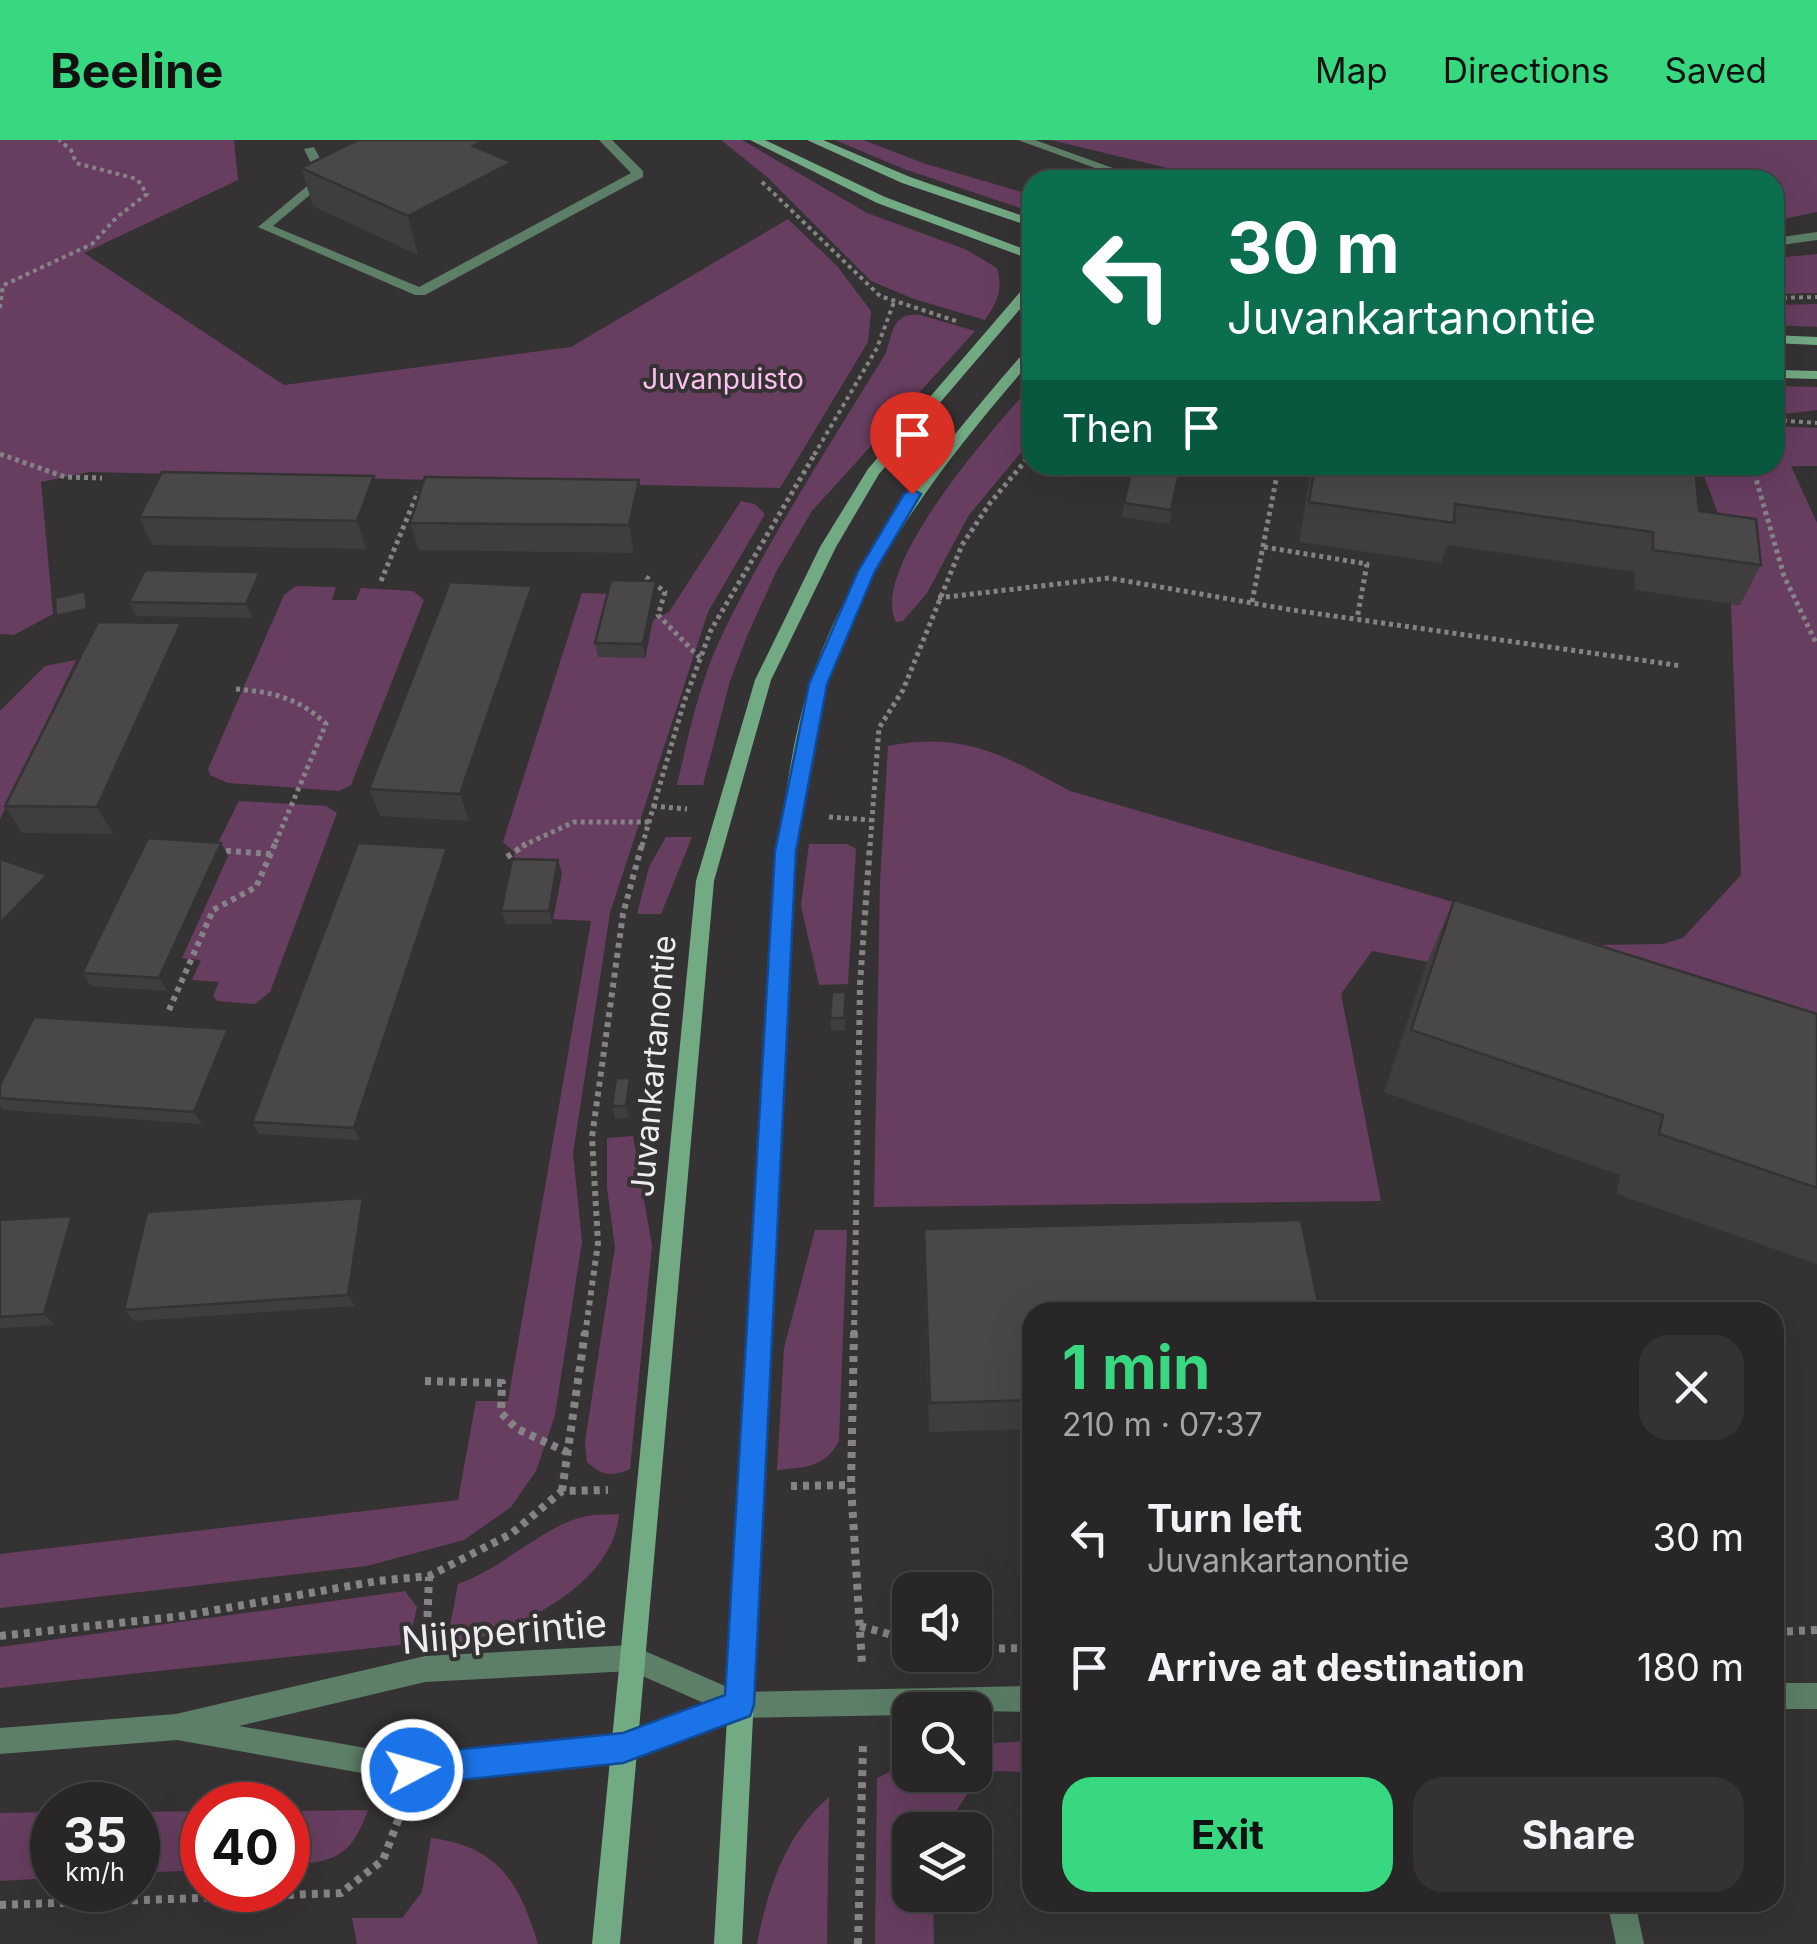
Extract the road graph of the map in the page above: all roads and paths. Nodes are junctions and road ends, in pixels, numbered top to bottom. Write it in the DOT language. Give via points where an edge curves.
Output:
graph roads {
  1 [pos="59,140"];
  2 [pos="605,140"];
  3 [pos="756,140"];
  4 [pos="813,140"];
  5 [pos="1024,140"];
  6 [pos="310,149"];
  7 [pos="1111,170"];
  8 [pos="750,171"];
  9 [pos="1022,220"];
  10 [pos="1817,236"];
  11 [pos="1784,241"];
  12 [pos="1022,252"];
  13 [pos="2,285"];
  14 [pos="1784,298"];
  15 [pos="1817,298"];
  16 [pos="1022,299"];
  17 [pos="894,302"];
  18 [pos="0,308"];
  19 [pos="974,326"];
  20 [pos="1784,340"];
  21 [pos="1817,342"];
  22 [pos="1022,364"];
  23 [pos="1784,374"];
  24 [pos="1817,375"];
  25 [pos="1817,420"];
  26 [pos="1784,421"];
  27 [pos="2,453"];
  28 [pos="1022,465"];
  29 [pos="1277,475"];
  30 [pos="1755,475"];
  31 [pos="102,478"];
  32 [pos="418,492"];
  33 [pos="1264,547"];
  34 [pos="646,577"];
  35 [pos="380,581"];
  36 [pos="938,598"];
  37 [pos="1252,602"];
  38 [pos="1357,619"];
  39 [pos="1817,645"];
  40 [pos="700,658"];
  41 [pos="1682,666"];
  42 [pos="236,689"];
  43 [pos="649,822"];
  44 [pos="202,849"];
  45 [pos="271,854"];
  46 [pos="507,857"];
  47 [pos="170,1010"];
  48 [pos="425,1382"];
  49 [pos="567,1452"];
  50 [pos="860,1626"];
  51 [pos="1817,1630"];
  52 [pos="1784,1632"];
  53 [pos="892,1635"];
  54 [pos="0,1636"];
  55 [pos="1022,1648"];
  56 [pos="992,1649"];
  57 [pos="631,1658"];
  58 [pos="1784,1696"];
  59 [pos="1817,1696"];
  60 [pos="1022,1699"];
  61 [pos="864,1700"];
  62 [pos="739,1705"];
  63 [pos="176,1727"];
  64 [pos="0,1741"];
  65 [pos="623,1748"];
  66 [pos="398,1831"];
  67 [pos="0,1906"];
  68 [pos="1623,1912"];
  69 [pos="606,1944"];
  70 [pos="728,1944"];
  71 [pos="858,1944"];
  72 [pos="1630,1944"];
  1 -- 13 [label="path" via="76,162 137,179 147,194 92,244"];
  2 -- 6 [label="street" via="639,174 420,292 264,227 324,178"];
  3 -- 12 [label="main road" via="881,200"];
  4 -- 9 [label="main road"];
  5 -- 7 [label="street"];
  8 -- 17 [label="path" via="864,284"];
  10 -- 11 [label="street"];
  13 -- 18 [label="path"];
  14 -- 15 [label="path"];
  16 -- 57 [label="main road, Juvankartanontie" via="873,472 828,547 763,680 705,881"];
  17 -- 19 [label="path"];
  17 -- 40 [label="path" via="878,348"];
  20 -- 21 [label="main road"];
  22 -- 62 [label="main road" via="912,494 866,571 818,684 802,755 786,851"];
  23 -- 24 [label="main road"];
  25 -- 26 [label="path"];
  27 -- 31 [label="path" via="65,477"];
  28 -- 36 [label="path" via="957,554"];
  29 -- 33 [label="path"];
  30 -- 39 [label="path" via="1784,576"];
  32 -- 35 [label="path"];
  33 -- 37 [label="path"];
  33 -- 38 [label="path" via="1367,564"];
  34 -- 40 [label="path" via="664,592 658,615"];
  36 -- 37 [label="path" via="1109,578"];
  36 -- 50 [label="path" via="898,704 879,728 870,820 860,984 851,1485"];
  37 -- 38 [label="path"];
  38 -- 41 [label="path"];
  40 -- 43 [label="path"];
  42 -- 45 [label="path" via="279,692 306,703 326,724"];
  43 -- 46 [label="path" via="594,817 560,823"];
  43 -- 49 [label="path" via="623,914 592,1138 598,1243"];
  44 -- 45 [label="path"];
  45 -- 47 [label="path" via="256,887 213,910"];
  48 -- 49 [label="path" via="502,1383 501,1413 517,1429"];
  49 -- 54 [label="path" via="562,1490 510,1534 429,1576 182,1616"];
  50 -- 53 [label="path"];
  50 -- 61 [label="path"];
  51 -- 52 [label="path"];
  55 -- 56 [label="path"];
  57 -- 62 [label="street, Niipperintie"];
  57 -- 63 [label="street, Niipperintie" via="425,1669"];
  57 -- 65 [label="main road, Juvankartanontie"];
  58 -- 59 [label="street"];
  60 -- 61 [label="street"];
  61 -- 62 [label="street"];
  61 -- 71 [label="path"];
  62 -- 65 [label="street, Niipperintie"];
  62 -- 70 [label="main road"];
  63 -- 64 [label="street, Niipperintie"];
  63 -- 65 [label="street, Niipperintie" via="412,1770"];
  65 -- 69 [label="main road, Juvankartanontie"];
  66 -- 67 [label="path" via="383,1860 340,1893"];
  68 -- 72 [label="street"];
}
